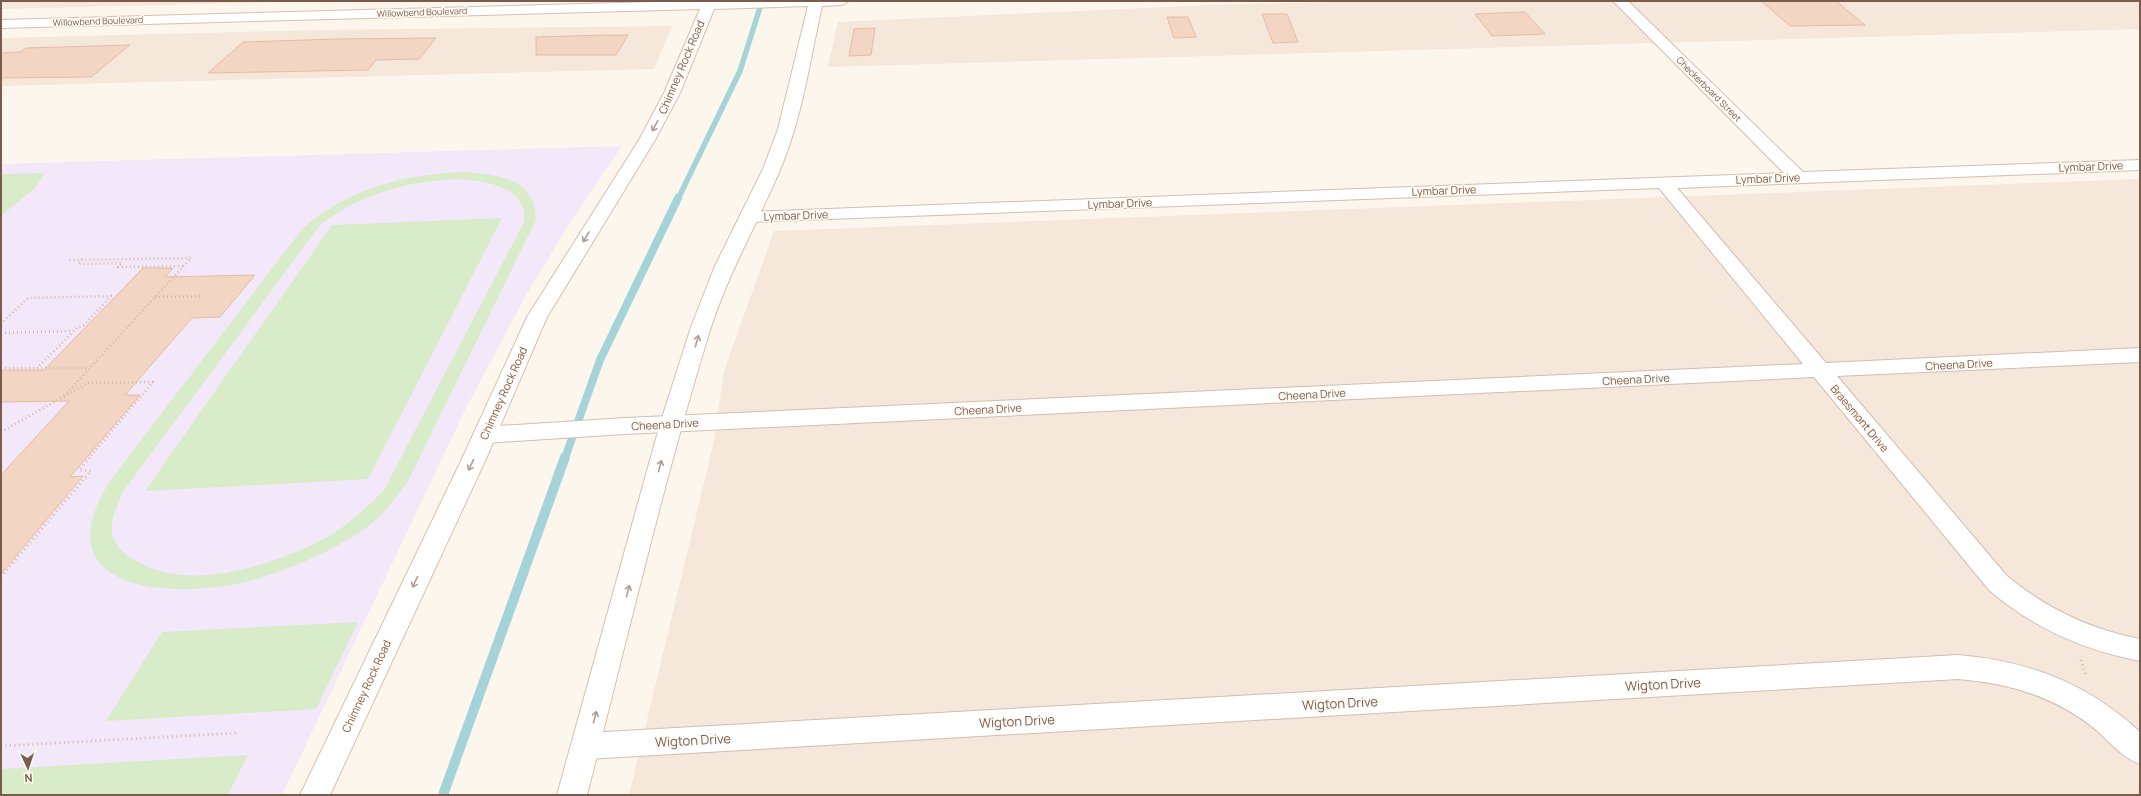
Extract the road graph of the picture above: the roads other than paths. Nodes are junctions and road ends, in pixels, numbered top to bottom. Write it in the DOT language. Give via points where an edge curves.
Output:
graph roads {
  1 [pos="816,1"];
  2 [pos="842,1"];
  3 [pos="1620,1"];
  4 [pos="709,2"];
  5 [pos="1,24"];
  6 [pos="2140,164"];
  7 [pos="1798,177"];
  8 [pos="1663,182"];
  9 [pos="748,217"];
  10 [pos="2140,355"];
  11 [pos="1820,370"];
  12 [pos="671,424"];
  13 [pos="484,435"];
  14 [pos="2140,650"];
  15 [pos="587,746"];
  16 [pos="2140,751"];
  17 [pos="314,795"];
  18 [pos="572,795"];
  1 -- 2 [label="street, Willowbend Boulevard"];
  1 -- 4 [label="street, Willowbend Boulevard"];
  1 -- 9 [label="street" via="786,129 772,170"];
  3 -- 7 [label="street, Checkerboard Street"];
  4 -- 5 [label="street, Willowbend Boulevard"];
  4 -- 13 [label="street, Chimney Rock Road, one-way" via="672,93 647,140 537,317"];
  6 -- 7 [label="street, Lymbar Drive"];
  7 -- 8 [label="street, Lymbar Drive"];
  8 -- 9 [label="street, Lymbar Drive"];
  8 -- 11 [label="street, Braesmont Drive"];
  12 -- 9 [label="street, one-way" via="701,327"];
  10 -- 11 [label="street, Cheena Drive"];
  11 -- 12 [label="street, Cheena Drive"];
  11 -- 14 [label="street, Braesmont Drive" via="1998,583 2019,602 2044,618 2077,632"];
  12 -- 13 [label="street, Cheena Drive" via="532,430"];
  15 -- 12 [label="street, one-way"];
  13 -- 17 [label="street, Chimney Rock Road, one-way"];
  15 -- 16 [label="street, Wigton Drive" via="1958,667 1981,668 2029,679 2068,695 2105,718"];
  15 -- 18 [label="street"];
}
